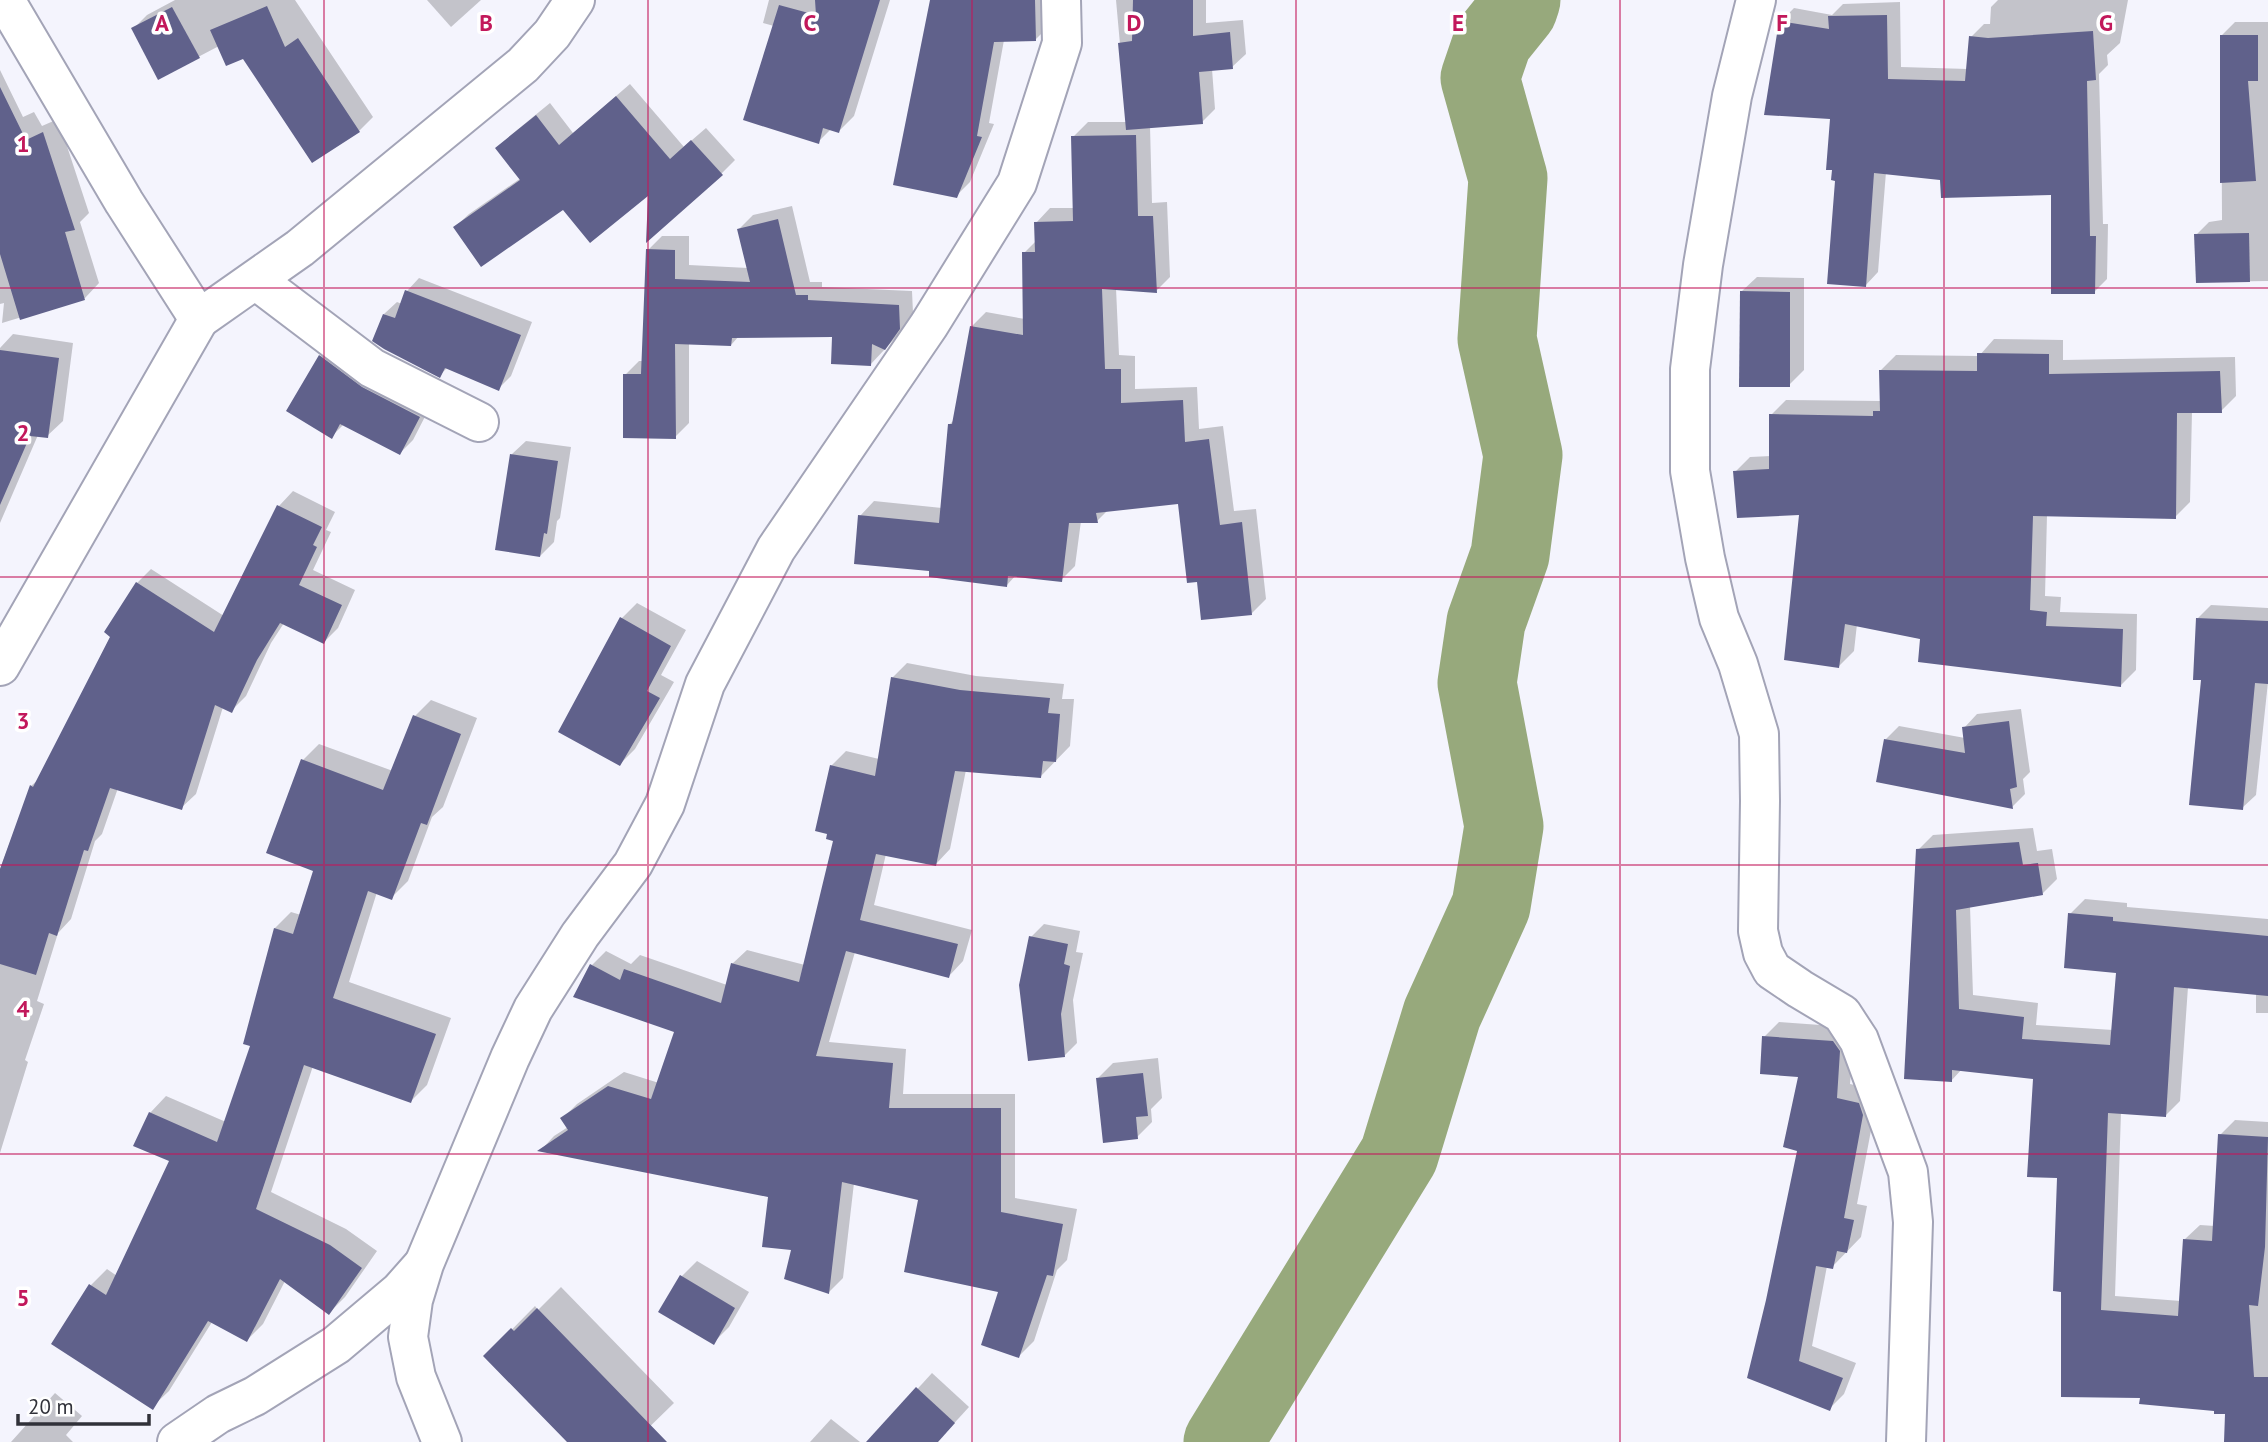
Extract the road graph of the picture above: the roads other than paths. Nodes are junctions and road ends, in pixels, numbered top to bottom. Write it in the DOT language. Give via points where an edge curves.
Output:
graph roads {
  1 [pos="5,0"];
  2 [pos="575,0"];
  3 [pos="1061,0"];
  4 [pos="1756,0"];
  5 [pos="257,281"];
  6 [pos="199,319"];
  7 [pos="479,422"];
  8 [pos="0,666"];
  9 [pos="424,1264"];
  10 [pos="177,1442"];
  11 [pos="442,1442"];
  12 [pos="1906,1442"];
  1 -- 6 [label="street"];
  2 -- 5 [label="street" via="523,65"];
  3 -- 9 [label="street" via="1062,43 1017,183 929,325 776,549 705,684 665,804 646,840 533,1009"];
  4 -- 12 [label="street" via="1732,96 1703,265 1690,369 1690,471 1719,618 1759,734 1758,931 1763,953 1772,970 1842,1014 1858,1040 1908,1172 1913,1222"];
  5 -- 6 [label="street"];
  5 -- 7 [label="street" via="372,368"];
  6 -- 8 [label="street"];
  9 -- 10 [label="street" via="400,1291 336,1345"];
  9 -- 11 [label="street" via="408,1337 416,1377"];
}
